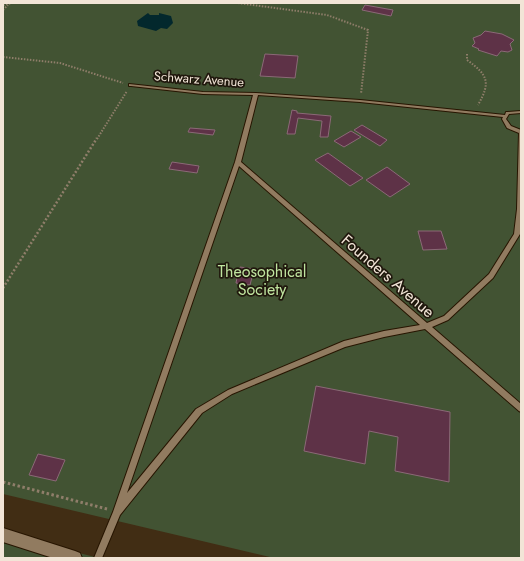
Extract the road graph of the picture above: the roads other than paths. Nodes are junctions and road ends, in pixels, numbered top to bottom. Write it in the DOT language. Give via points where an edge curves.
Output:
graph roads {
  1 [pos="131,85"];
  2 [pos="256,94"];
  3 [pos="521,112"];
  4 [pos="505,116"];
  5 [pos="521,132"];
  6 [pos="238,162"];
  7 [pos="426,326"];
  8 [pos="521,410"];
  9 [pos="117,512"];
  10 [pos="3,535"];
  11 [pos="75,558"];
  12 [pos="98,558"];
  1 -- 2 [label="lane, Schwarz Avenue" via="203,93"];
  2 -- 4 [label="lane, Schwarz Avenue" via="360,101"];
  2 -- 6 [label="lane"];
  3 -- 4 [label="lane"];
  4 -- 5 [label="lane" via="509,127"];
  5 -- 7 [label="lane" via="520,209 517,234 491,276 446,318"];
  6 -- 7 [label="lane, Founders Avenue"];
  6 -- 9 [label="lane"];
  7 -- 8 [label="lane, Founders Avenue"];
  7 -- 9 [label="lane" via="344,344 230,392 199,411"];
  9 -- 12 [label="lane"];
  10 -- 11 [label="main road"];
}
